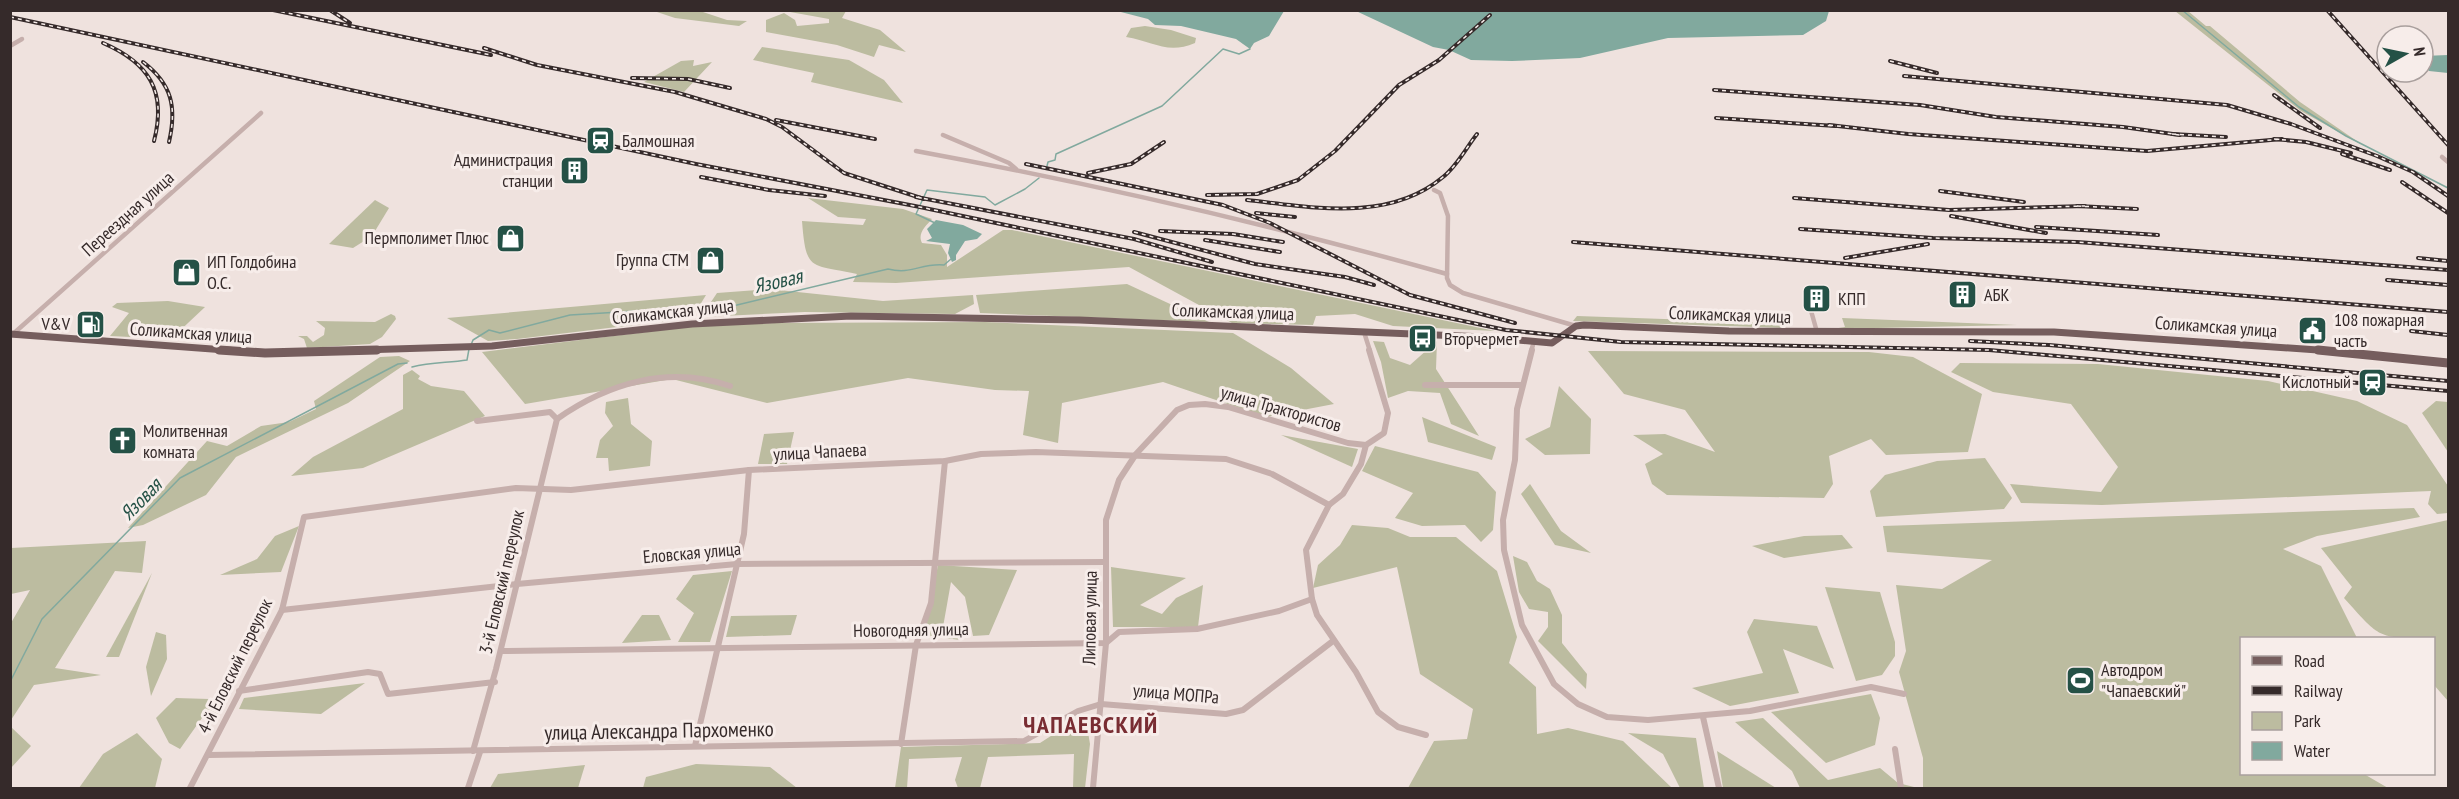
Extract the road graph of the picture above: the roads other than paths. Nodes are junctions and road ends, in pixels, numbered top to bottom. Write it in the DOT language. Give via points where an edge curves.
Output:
graph roads {
  1 [pos="22,39"];
  2 [pos="10,46"];
  3 [pos="261,113"];
  4 [pos="943,135"];
  5 [pos="916,151"];
  6 [pos="2442,157"];
  7 [pos="2448,162"];
  8 [pos="1018,170"];
  9 [pos="1441,186"];
  10 [pos="1434,190"];
  11 [pos="1440,194"];
  12 [pos="1447,274"];
  13 [pos="1808,300"];
  14 [pos="1576,326"];
  15 [pos="1364,332"];
  16 [pos="1817,332"];
  17 [pos="12,334"];
  18 [pos="1534,342"];
  19 [pos="2448,363"];
  20 [pos="1425,385"];
  21 [pos="730,386"];
  22 [pos="1521,386"];
  23 [pos="557,419"];
  24 [pos="477,421"];
  25 [pos="1366,445"];
  26 [pos="1136,454"];
  27 [pos="945,461"];
  28 [pos="749,470"];
  29 [pos="538,489"];
  30 [pos="1329,505"];
  31 [pos="304,517"];
  32 [pos="935,561"];
  33 [pos="1106,561"];
  34 [pos="737,564"];
  35 [pos="517,584"];
  36 [pos="1312,599"];
  37 [pos="282,610"];
  38 [pos="1332,641"];
  39 [pos="1106,643"];
  40 [pos="916,645"];
  41 [pos="717,648"];
  42 [pos="502,651"];
  43 [pos="495,681"];
  44 [pos="239,691"];
  45 [pos="1904,694"];
  46 [pos="1101,704"];
  47 [pos="1703,717"];
  48 [pos="1426,735"];
  49 [pos="901,744"];
  50 [pos="695,747"];
  51 [pos="1895,749"];
  52 [pos="477,751"];
  53 [pos="209,755"];
  54 [pos="190,789"];
  55 [pos="468,789"];
  56 [pos="1093,789"];
  57 [pos="1719,789"];
  58 [pos="1901,789"];
  1 -- 2 [label="street"];
  3 -- 17 [label="street, Переездная улица"];
  4 -- 8 [label="street"];
  5 -- 8 [label="street"];
  6 -- 7 [label="street"];
  8 -- 12 [label="street" via="1288,230"];
  9 -- 11 [label="street"];
  10 -- 11 [label="street"];
  11 -- 12 [label="street" via="1448,216"];
  12 -- 14 [label="street" via="1450,285 1463,293"];
  13 -- 16 [label="street"];
  14 -- 16 [label="main road, Соликамская улица"];
  14 -- 18 [label="main road, Соликамская улица" via="1558,341"];
  15 -- 17 [label="main road, Соликамская улица" via="851,316 692,324 450,349 265,353"];
  15 -- 18 [label="main road, Соликамская улица"];
  15 -- 25 [label="street" via="1389,413 1384,433"];
  16 -- 19 [label="main road, Соликамская улица" via="2054,332 2282,346"];
  18 -- 22 [label="street"];
  20 -- 22 [label="street"];
  21 -- 23 [label="street" via="702,377 639,382 571,407"];
  22 -- 47 [label="street" via="1515,460 1503,520 1504,550 1522,625 1533,649 1554,684 1578,704 1607,717"];
  23 -- 24 [label="street" via="550,411 537,411"];
  23 -- 29 [label="street, 3-й Еловский переулок"];
  25 -- 26 [label="street, улица Трактористов" via="1348,444 1228,407 1204,404 1177,410"];
  25 -- 30 [label="street" via="1361,464 1343,494"];
  26 -- 27 [label="street, улица Чапаева" via="977,455 954,456"];
  26 -- 30 [label="street, улица Чапаева" via="1154,458 1211,457 1234,462 1285,478"];
  26 -- 33 [label="street, Липовая улица" via="1119,480 1106,520"];
  27 -- 28 [label="street, улица Чапаева"];
  27 -- 32 [label="street"];
  28 -- 29 [label="street, улица Чапаева" via="571,490"];
  28 -- 34 [label="street" via="744,534"];
  29 -- 31 [label="street, улица Чапаева" via="516,488"];
  29 -- 35 [label="street, 3-й Еловский переулок"];
  30 -- 36 [label="street" via="1306,550"];
  31 -- 37 [label="street, 4-й Еловский переулок"];
  32 -- 33 [label="street, Еловская улица"];
  32 -- 34 [label="street, Еловская улица"];
  32 -- 40 [label="street" via="931,603"];
  33 -- 39 [label="street, Липовая улица"];
  34 -- 35 [label="street, Еловская улица"];
  34 -- 41 [label="street"];
  35 -- 37 [label="street, Еловская улица"];
  35 -- 42 [label="street, 3-й Еловский переулок"];
  36 -- 38 [label="street"];
  36 -- 39 [label="street, Новогодняя улица" via="1279,611 1197,629 1119,632"];
  37 -- 44 [label="street, 4-й Еловский переулок"];
  38 -- 46 [label="street, улица МОПРа" via="1248,707 1226,714"];
  38 -- 48 [label="street" via="1356,672 1378,712 1398,727"];
  39 -- 40 [label="street, Новогодняя улица"];
  39 -- 46 [label="street, Липовая улица"];
  40 -- 41 [label="street, Новогодняя улица"];
  40 -- 49 [label="street"];
  41 -- 42 [label="street, Новогодняя улица"];
  41 -- 50 [label="street"];
  42 -- 43 [label="street, 3-й Еловский переулок"];
  43 -- 44 [label="street" via="388,694 380,674 369,672"];
  43 -- 52 [label="street, 3-й Еловский переулок"];
  44 -- 53 [label="street, 4-й Еловский переулок"];
  45 -- 47 [label="street" via="1871,687"];
  46 -- 49 [label="street, улица Александра Пархоменко" via="1078,711 1024,741"];
  46 -- 56 [label="street, Липовая улица"];
  47 -- 57 [label="street"];
  49 -- 50 [label="street, улица Александра Пархоменко"];
  50 -- 52 [label="street, улица Александра Пархоменко"];
  51 -- 58 [label="street"];
  52 -- 53 [label="street, улица Александра Пархоменко"];
  52 -- 55 [label="street"];
  53 -- 54 [label="street, 4-й Еловский переулок"];
}
